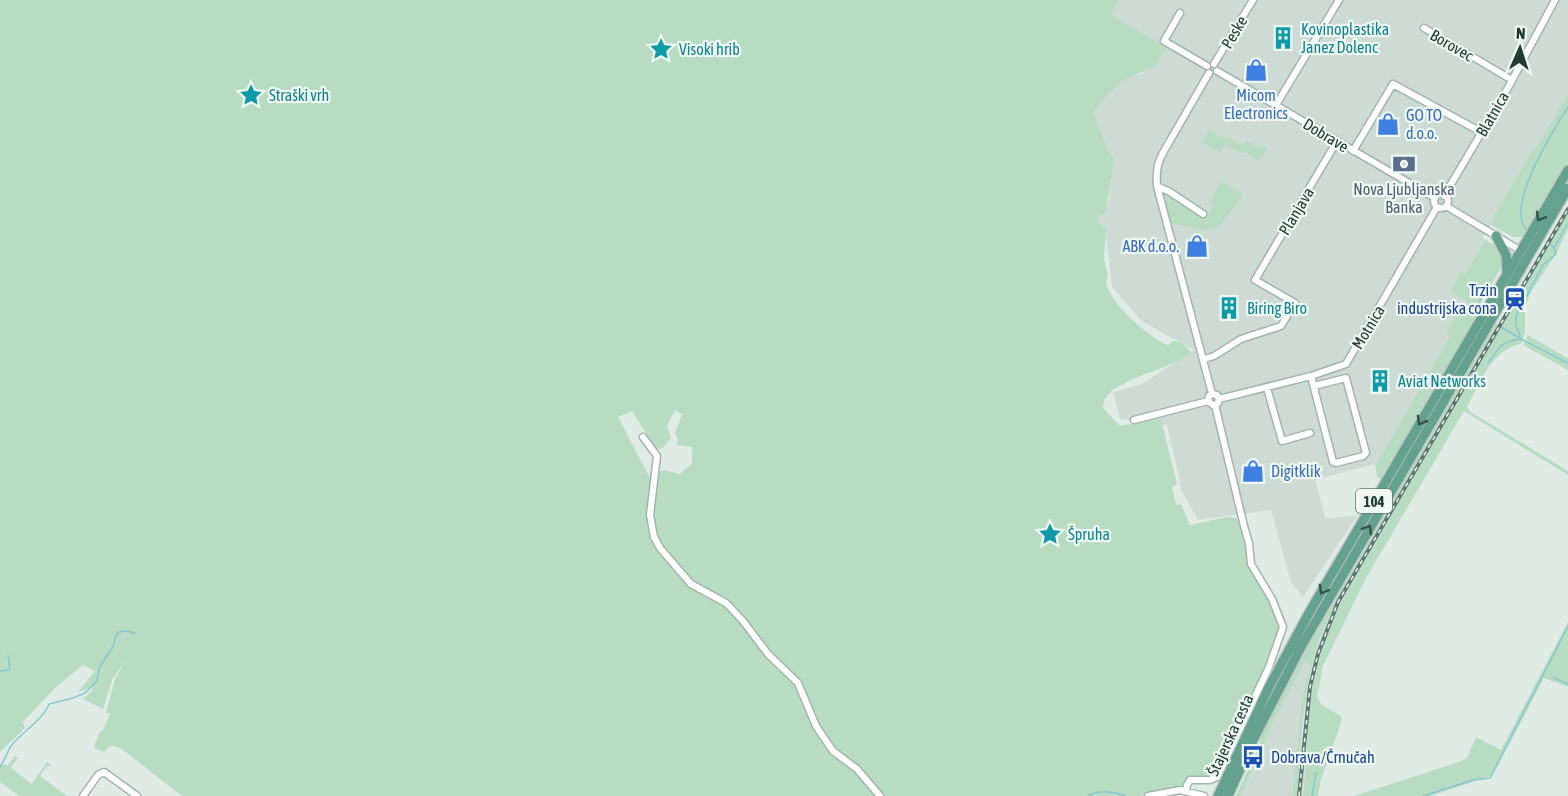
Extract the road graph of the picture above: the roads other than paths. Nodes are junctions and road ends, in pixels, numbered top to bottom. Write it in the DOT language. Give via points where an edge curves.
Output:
graph roads {
  1 [pos="1253,0"];
  2 [pos="1339,0"];
  3 [pos="1552,1"];
  4 [pos="1180,13"];
  5 [pos="1424,28"];
  6 [pos="1212,69"];
  7 [pos="1512,80"];
  8 [pos="1276,105"];
  9 [pos="1481,132"];
  10 [pos="1337,141"];
  11 [pos="1353,151"];
  12 [pos="1568,170"];
  13 [pos="1157,186"];
  14 [pos="1568,188"];
  15 [pos="1444,196"];
  16 [pos="1435,198"];
  17 [pos="1446,206"];
  18 [pos="1437,207"];
  19 [pos="1203,214"];
  20 [pos="1496,236"];
  21 [pos="1524,253"];
  22 [pos="1507,275"];
  23 [pos="1204,359"];
  24 [pos="1311,376"];
  25 [pos="1314,386"];
  26 [pos="1267,388"];
  27 [pos="1212,394"];
  28 [pos="1208,401"];
  29 [pos="1217,402"];
  30 [pos="1134,420"];
  31 [pos="1310,433"];
  32 [pos="643,437"];
  33 [pos="1273,688"];
  34 [pos="1186,791"];
  35 [pos="83,796"];
  36 [pos="137,796"];
  37 [pos="880,796"];
  38 [pos="1148,796"];
  39 [pos="1204,796"];
  40 [pos="1218,796"];
  41 [pos="1228,796"];
  1 -- 6 [label="street, Peske"];
  2 -- 8 [label="street"];
  3 -- 7 [label="street, Blatnica"];
  4 -- 6 [label="street, Dobrave" via="1164,41"];
  5 -- 7 [label="street, Borovec"];
  6 -- 8 [label="street, Dobrave"];
  6 -- 13 [label="street" via="1158,162"];
  7 -- 9 [label="street, Blatnica"];
  8 -- 10 [label="street, Dobrave"];
  9 -- 11 [label="street" via="1393,84"];
  9 -- 15 [label="street, Blatnica"];
  10 -- 11 [label="street, Dobrave"];
  10 -- 23 [label="street, Planjava" via="1255,280 1295,303 1281,326 1240,339"];
  11 -- 16 [label="street, Dobrave"];
  12 -- 21 [label="main road, 104, one-way"];
  13 -- 19 [label="street"];
  13 -- 23 [label="street"];
  14 -- 21 [label="main road, 104"];
  15 -- 16 [label="street"];
  15 -- 17 [label="street"];
  16 -- 18 [label="street"];
  17 -- 18 [label="street"];
  17 -- 20 [label="street"];
  18 -- 24 [label="street, Motnica" via="1346,364"];
  20 -- 21 [label="street"];
  20 -- 22 [label="main road" via="1506,255"];
  21 -- 22 [label="main road, 104"];
  33 -- 21 [label="main road, 104, one-way"];
  22 -- 33 [label="main road, 104, one-way" via="1315,603"];
  23 -- 27 [label="street"];
  24 -- 25 [label="street"];
  24 -- 26 [label="street, Motnica"];
  25 -- 25 [label="street" via="1333,462 1363,456 1366,453 1346,378"];
  26 -- 29 [label="street, Motnica"];
  26 -- 31 [label="street" via="1282,441"];
  27 -- 28 [label="street"];
  27 -- 29 [label="street" via="1217,395"];
  28 -- 29 [label="street" via="1210,405"];
  28 -- 30 [label="street"];
  29 -- 34 [label="street" via="1251,564 1283,627 1269,667 1217,777 1190,780"];
  32 -- 37 [label="street" via="657,456 650,515 660,548 691,584 726,603 798,683 816,726 833,751 857,769"];
  33 -- 40 [label="main road, Štajerska cesta / 104"];
  33 -- 41 [label="main road, Štajerska cesta / 104"];
  34 -- 38 [label="street"];
  34 -- 39 [label="street"];
  35 -- 36 [label="street" via="104,772"];
}
